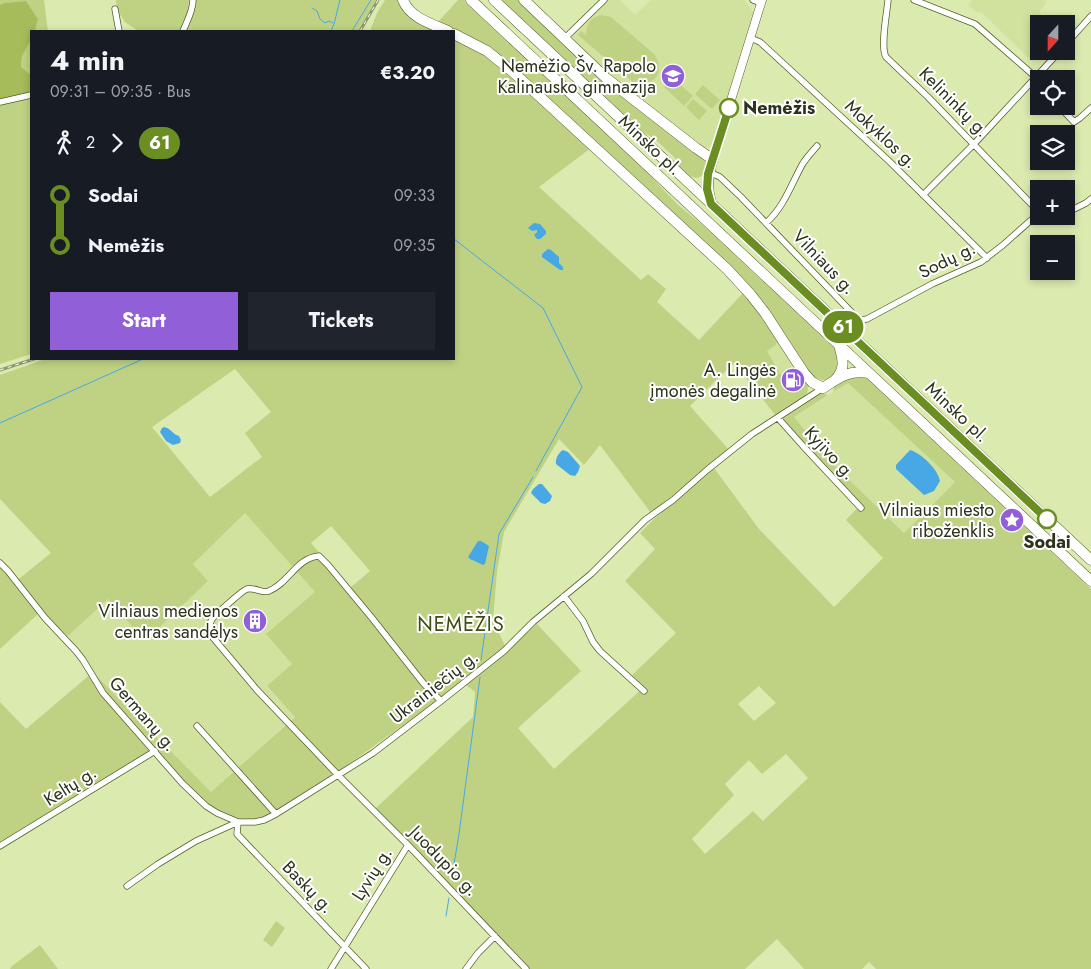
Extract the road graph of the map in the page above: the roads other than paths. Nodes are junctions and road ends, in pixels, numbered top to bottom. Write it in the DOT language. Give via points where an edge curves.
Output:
graph roads {
  1 [pos="192,0"];
  2 [pos="403,0"];
  3 [pos="471,0"];
  4 [pos="494,0"];
  5 [pos="524,0"];
  6 [pos="604,0"];
  7 [pos="888,0"];
  8 [pos="914,0"];
  9 [pos="759,1"];
  10 [pos="115,9"];
  11 [pos="1091,16"];
  12 [pos="119,30"];
  13 [pos="183,30"];
  14 [pos="446,30"];
  15 [pos="1075,34"];
  16 [pos="455,35"];
  17 [pos="750,38"];
  18 [pos="564,39"];
  19 [pos="1053,60"];
  20 [pos="1045,70"];
  21 [pos="1030,72"];
  22 [pos="1030,87"];
  23 [pos="30,95"];
  24 [pos="0,102"];
  25 [pos="1091,108"];
  26 [pos="1067,115"];
  27 [pos="974,144"];
  28 [pos="817,146"];
  29 [pos="713,158"];
  30 [pos="709,173"];
  31 [pos="683,177"];
  32 [pos="923,195"];
  33 [pos="1091,199"];
  34 [pos="1030,203"];
  35 [pos="711,204"];
  36 [pos="1075,209"];
  37 [pos="1030,221"];
  38 [pos="766,223"];
  39 [pos="987,258"];
  40 [pos="860,320"];
  41 [pos="838,344"];
  42 [pos="869,373"];
  43 [pos="834,381"];
  44 [pos="822,388"];
  45 [pos="778,418"];
  46 [pos="861,508"];
  47 [pos="1091,560"];
  48 [pos="0,563"];
  49 [pos="1091,581"];
  50 [pos="564,596"];
  51 [pos="644,691"];
  52 [pos="441,701"];
  53 [pos="197,726"];
  54 [pos="155,751"];
  55 [pos="338,775"];
  56 [pos="276,814"];
  57 [pos="238,822"];
  58 [pos="408,845"];
  59 [pos="0,846"];
  60 [pos="127,886"];
  61 [pos="495,936"];
  62 [pos="345,946"];
  63 [pos="331,969"];
  64 [pos="366,969"];
  65 [pos="466,969"];
  66 [pos="526,969"];
  1 -- 13 [label="street"];
  2 -- 14 [label="highway" via="416,16"];
  3 -- 41 [label="highway, Minsko pl."];
  4 -- 31 [label="highway, Minsko pl."];
  5 -- 18 [label="highway"];
  6 -- 18 [label="street"];
  7 -- 27 [label="street, Kelininkų g." via="884,54"];
  8 -- 21 [label="street" via="975,24"];
  9 -- 17 [label="main road"];
  10 -- 12 [label="street"];
  11 -- 15 [label="street"];
  16 -- 44 [label="highway" via="487,51 513,72 727,268 765,313 804,373"];
  17 -- 29 [label="main road"];
  17 -- 32 [label="street, Mokyklos g." via="760,42"];
  18 -- 29 [label="highway" via="626,95"];
  19 -- 20 [label="street"];
  22 -- 27 [label="street"];
  23 -- 24 [label="street"];
  25 -- 26 [label="street" via="1074,122"];
  27 -- 32 [label="street"];
  27 -- 34 [label="street, Kelininkų g."];
  28 -- 38 [label="street" via="802,165 779,209"];
  29 -- 30 [label="highway"];
  30 -- 31 [label="highway" via="696,180"];
  30 -- 35 [label="highway" via="707,189"];
  30 -- 38 [label="street, Vilniaus g." via="720,177"];
  31 -- 35 [label="highway, Minsko pl."];
  32 -- 39 [label="street, Mokyklos g."];
  33 -- 36 [label="street"];
  35 -- 47 [label="highway, Minsko pl."];
  37 -- 39 [label="street, Sodų g."];
  38 -- 40 [label="street, Vilniaus g."];
  39 -- 40 [label="street, Sodų g." via="868,319"];
  41 -- 42 [label="highway, Minsko pl."];
  41 -- 43 [label="highway" via="843,364"];
  42 -- 43 [label="highway" via="852,372"];
  42 -- 49 [label="highway, Minsko pl."];
  43 -- 44 [label="highway"];
  44 -- 45 [label="street, Ukrainiečių g."];
  45 -- 46 [label="street, Kyjivo g."];
  45 -- 50 [label="street, Ukrainiečių g." via="752,434 645,520"];
  48 -- 54 [label="street, Germanų g." via="79,655 103,693"];
  50 -- 51 [label="street" via="600,651"];
  50 -- 52 [label="street, Ukrainiečių g." via="504,651"];
  52 -- 55 [label="street, Ukrainiečių g." via="373,753"];
  52 -- 55 [label="street, Juodupio g." via="319,556 303,562 268,592 246,589 213,618 210,634 257,690"];
  53 -- 56 [label="street"];
  54 -- 57 [label="street, Germanų g." via="198,799 217,813"];
  54 -- 59 [label="street, Keltų g."];
  55 -- 56 [label="street, Ukrainiečių g."];
  55 -- 58 [label="street, Juodupio g."];
  56 -- 57 [label="street, Ukrainiečių g." via="255,822"];
  57 -- 60 [label="street, Ukrainiečių g." via="196,841"];
  57 -- 62 [label="street, Baskų g." via="237,834"];
  58 -- 61 [label="street, Juodupio g."];
  58 -- 62 [label="street, Lyvių g."];
  61 -- 65 [label="street"];
  61 -- 66 [label="street, Juodupio g."];
  62 -- 63 [label="street, Lyvių g."];
  62 -- 64 [label="street, Baskų g."];
}
